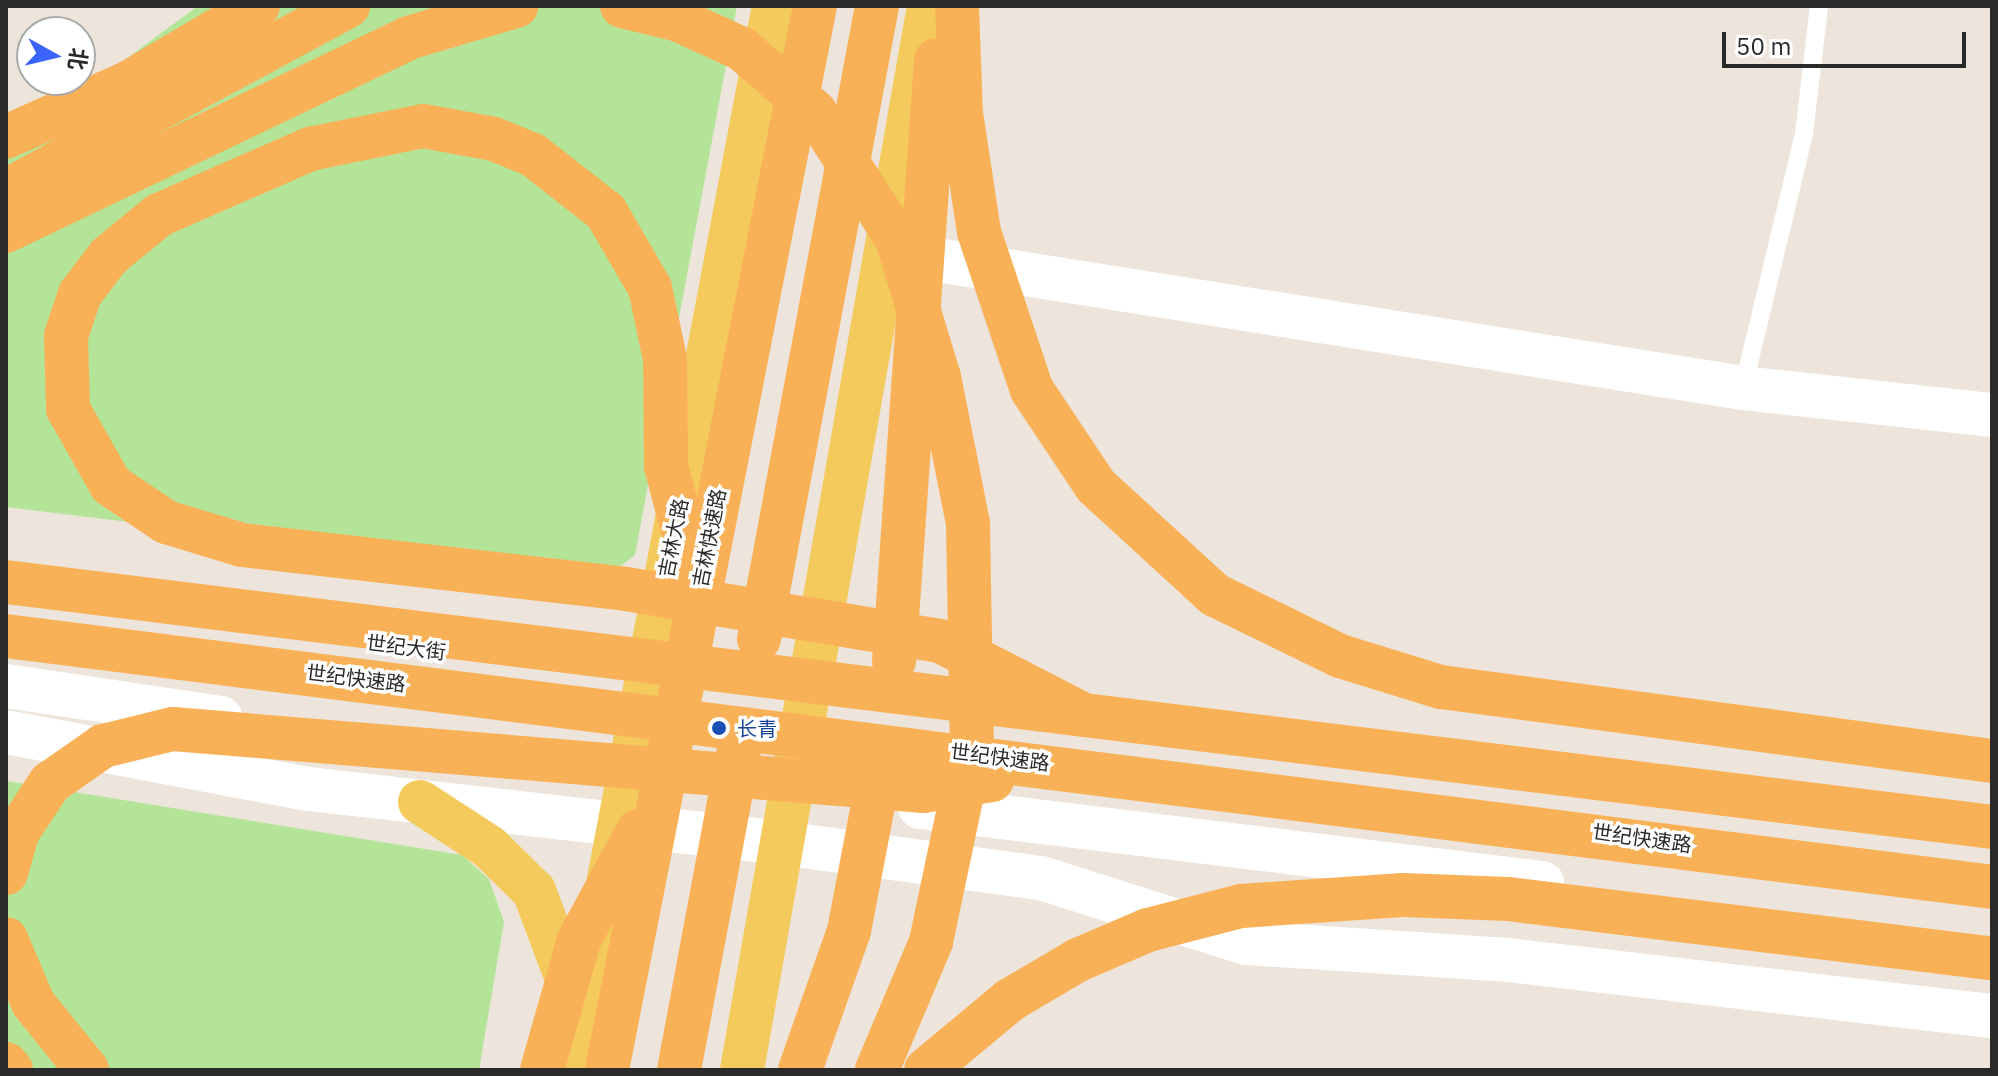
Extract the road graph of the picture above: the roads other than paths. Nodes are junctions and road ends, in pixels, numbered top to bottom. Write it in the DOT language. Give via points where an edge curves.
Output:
graph roads {
  1 [pos="258,6"];
  2 [pos="348,6"];
  3 [pos="516,6"];
  4 [pos="622,6"];
  5 [pos="774,6"];
  6 [pos="815,6"];
  7 [pos="877,6"];
  8 [pos="929,6"];
  9 [pos="944,6"];
  10 [pos="957,6"];
  11 [pos="1819,6"];
  12 [pos="6,137"];
  13 [pos="6,191"];
  14 [pos="6,231"];
  15 [pos="885,252"];
  16 [pos="1743,388"];
  17 [pos="1992,415"];
  18 [pos="6,557"];
  19 [pos="6,582"];
  20 [pos="699,592"];
  21 [pos="6,595"];
  22 [pos="123,611"];
  23 [pos="6,636"];
  24 [pos="647,677"];
  25 [pos="6,686"];
  26 [pos="806,702"];
  27 [pos="1084,715"];
  28 [pos="6,732"];
  29 [pos="1992,761"];
  30 [pos="1078,767"];
  31 [pos="643,786"];
  32 [pos="790,791"];
  33 [pos="420,802"];
  34 [pos="619,825"];
  35 [pos="1992,827"];
  36 [pos="781,843"];
  37 [pos="1992,845"];
  38 [pos="6,873"];
  39 [pos="1992,887"];
  40 [pos="6,939"];
  41 [pos="1992,939"];
  42 [pos="1992,958"];
  43 [pos="1992,1016"];
  44 [pos="582,1024"];
  45 [pos="6,1064"];
  46 [pos="11,1070"];
  47 [pos="87,1070"];
  48 [pos="542,1070"];
  49 [pos="573,1070"];
  50 [pos="607,1070"];
  51 [pos="679,1070"];
  52 [pos="742,1070"];
  53 [pos="800,1070"];
  54 [pos="877,1070"];
  55 [pos="926,1070"];
  1 -- 12 [label="highway" via="128,83"];
  2 -- 13 [label="highway"];
  3 -- 14 [label="highway" via="408,38"];
  4 -- 54 [label="highway" via="676,19 742,49 815,112 897,239 939,377 968,524 972,747 931,942"];
  5 -- 24 [label="main road, 吉林大路"];
  6 -- 20 [label="highway, 吉林快速路"];
  7 -- 51 [label="highway"];
  8 -- 15 [label="main road"];
  9 -- 53 [label="highway" via="917,281 896,639 875,816 833,986"];
  10 -- 29 [label="highway" via="961,113 977,220 1032,390 1096,486 1215,595 1340,656 1441,687"];
  11 -- 16 [label="lane" via="1804,134"];
  15 -- 16 [label="street"];
  15 -- 26 [label="main road"];
  16 -- 17 [label="street"];
  18 -- 22 [label="highway"];
  19 -- 27 [label="highway"];
  20 -- 27 [label="highway" via="666,466 665,359 650,288 606,212 533,155 494,139 423,126 310,149 159,215 109,256 80,294 64,357 68,409 79,437 111,485 179,528 242,545 626,589 940,641"];
  20 -- 31 [label="highway, 吉林快速路"];
  21 -- 22 [label="street, 世纪大街"];
  22 -- 24 [label="street, 世纪大街"];
  23 -- 30 [label="highway, 世纪快速路"];
  24 -- 26 [label="street, 世纪大街"];
  24 -- 31 [label="main road, 吉林大路"];
  25 -- 31 [label="street"];
  26 -- 32 [label="main road"];
  26 -- 37 [label="street, 世纪大街"];
  27 -- 35 [label="highway"];
  28 -- 33 [label="street" via="234,777"];
  30 -- 38 [label="highway" via="923,791 173,729 103,746 50,783 17,833"];
  30 -- 39 [label="highway, 世纪快速路"];
  31 -- 32 [label="street"];
  31 -- 34 [label="main road, 吉林大路"];
  31 -- 48 [label="highway" via="579,940"];
  31 -- 50 [label="highway, 吉林快速路"];
  32 -- 36 [label="main road"];
  32 -- 41 [label="street"];
  33 -- 34 [label="street"];
  33 -- 44 [label="main road" via="489,847 534,891"];
  34 -- 36 [label="street"];
  34 -- 44 [label="main road, 吉林大路"];
  36 -- 43 [label="street" via="1041,878 1246,943 1507,960"];
  36 -- 52 [label="main road"];
  40 -- 47 [label="highway" via="33,1003"];
  42 -- 55 [label="highway" via="1508,899 1357,896 1241,906 1148,930 1078,960 1010,1000"];
  44 -- 49 [label="main road, 吉林大路"];
  45 -- 46 [label="highway"];
}
